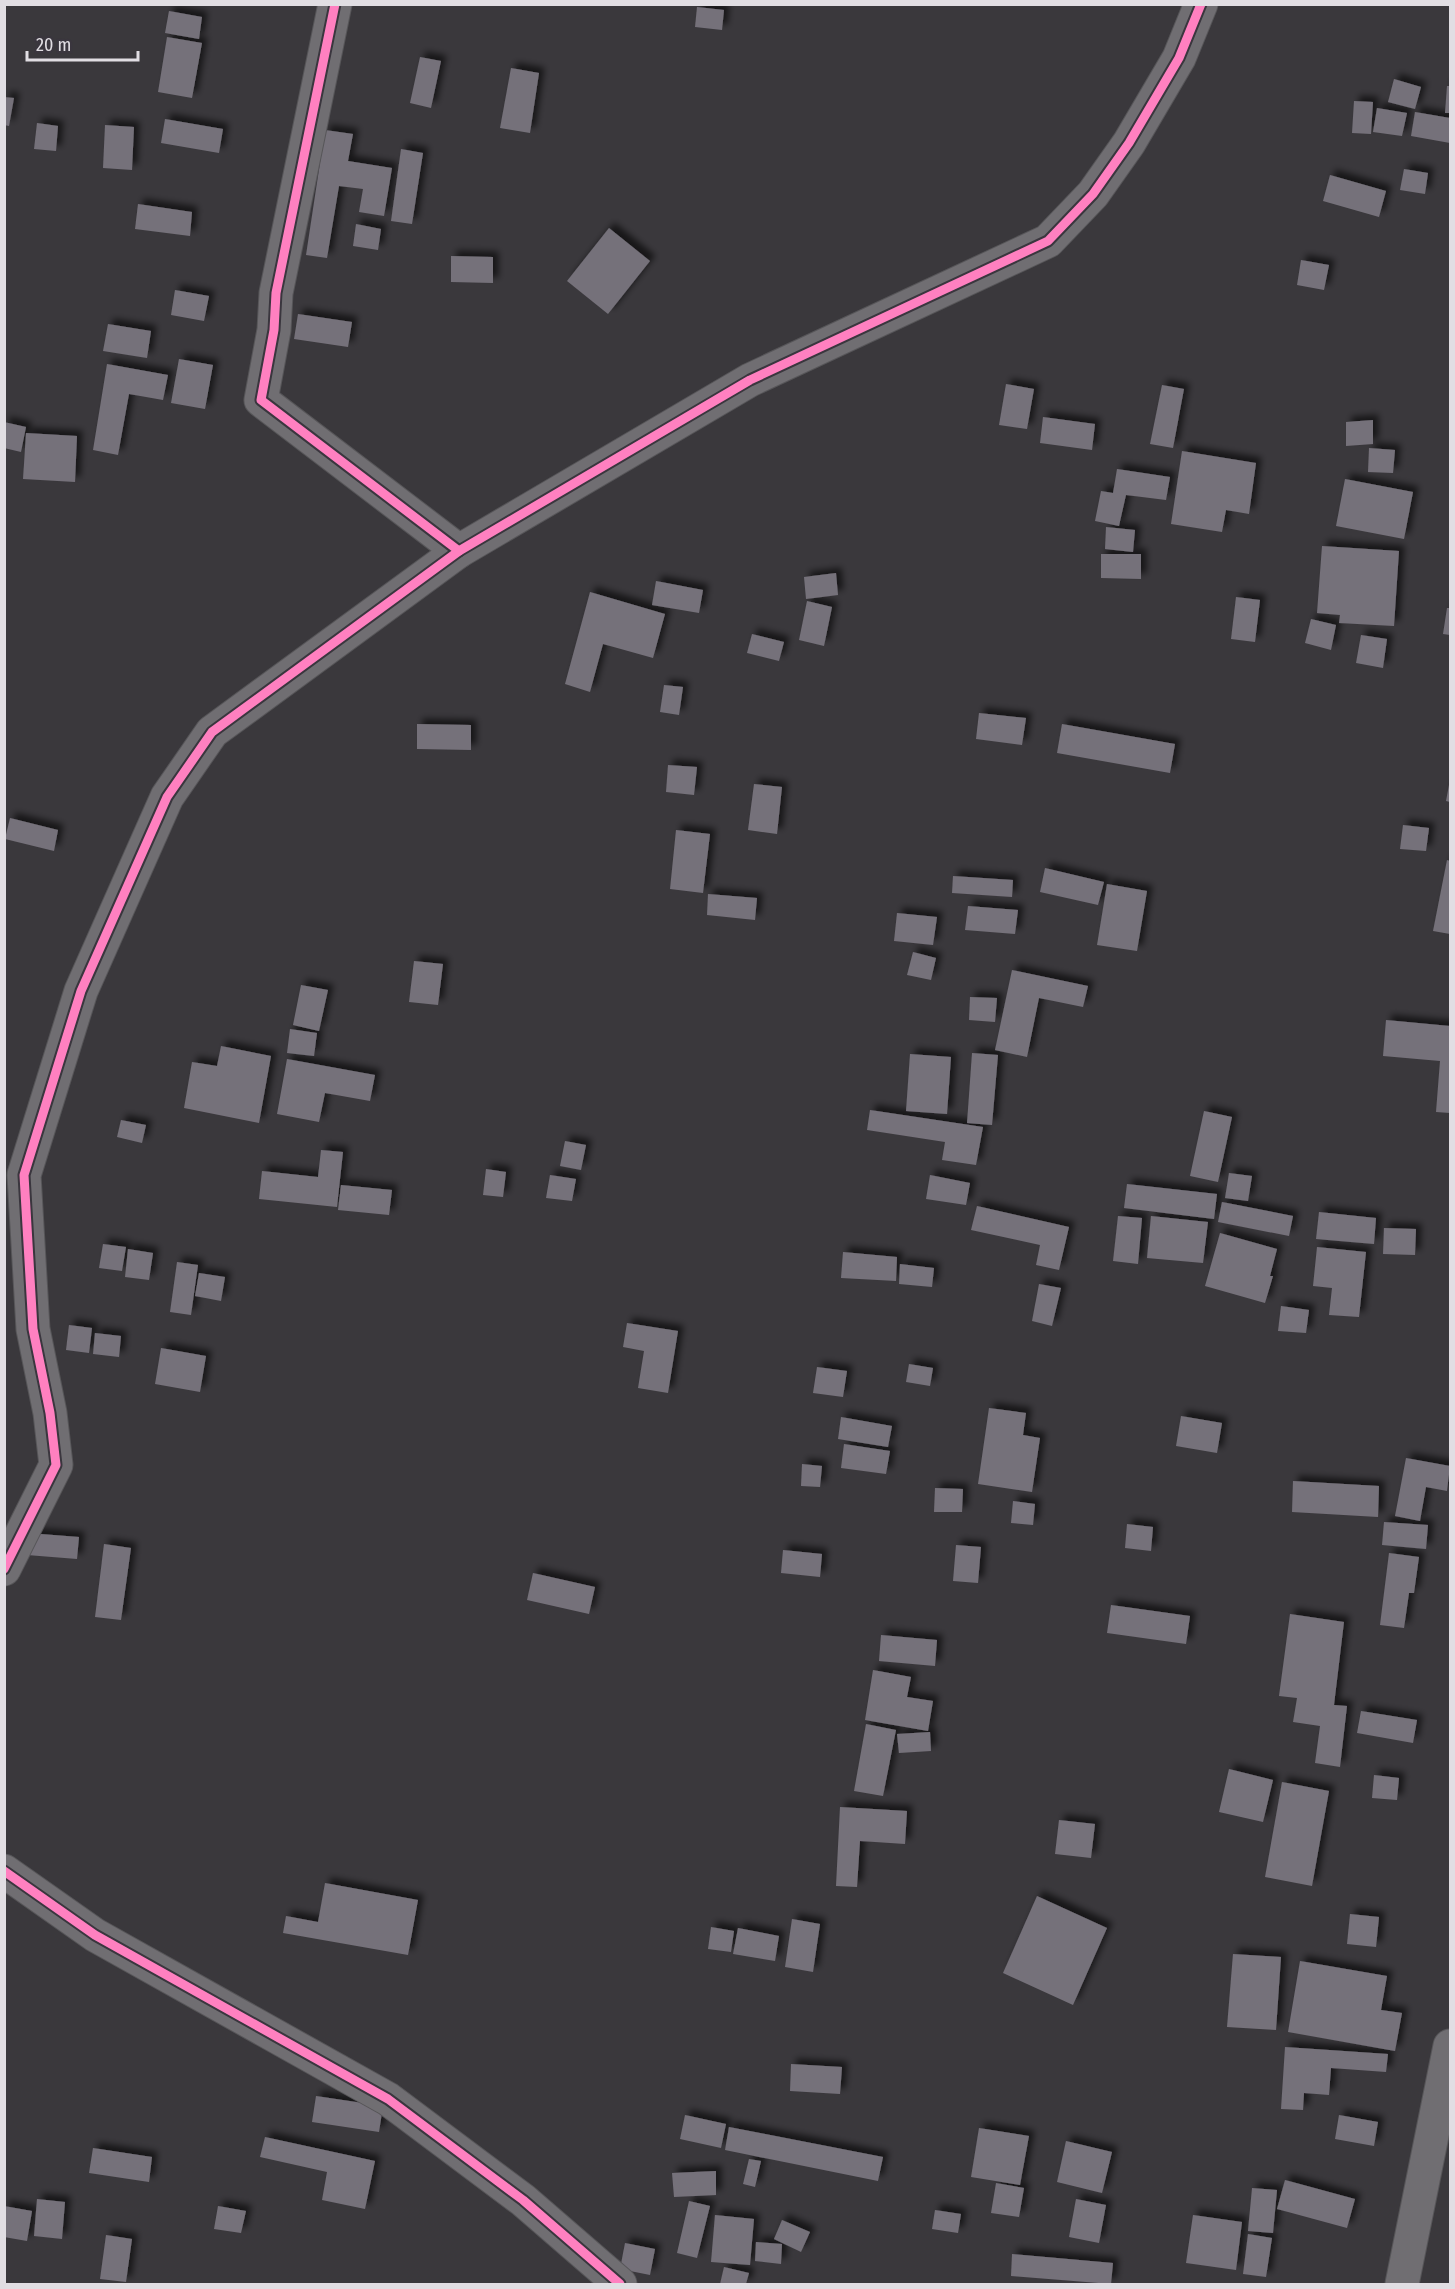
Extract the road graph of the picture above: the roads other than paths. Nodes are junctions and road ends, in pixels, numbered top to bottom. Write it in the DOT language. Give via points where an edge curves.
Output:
graph roads {
  1 [pos="335,4"];
  2 [pos="1201,4"];
  3 [pos="459,551"];
  4 [pos="4,1569"];
  5 [pos="4,1871"];
  6 [pos="1450,2046"];
  7 [pos="620,2284"];
  8 [pos="1402,2284"];
  1 -- 3 [label="street" via="276,293 274,330 261,399"];
  2 -- 3 [label="street" via="1179,58 1130,143 1093,194 1048,242 750,380"];
  3 -- 4 [label="street" via="212,732 167,797 81,991 24,1174 33,1329 51,1413 56,1465"];
  5 -- 7 [label="street" via="96,1935 388,2099 523,2200"];
  6 -- 8 [label="street"];
}
